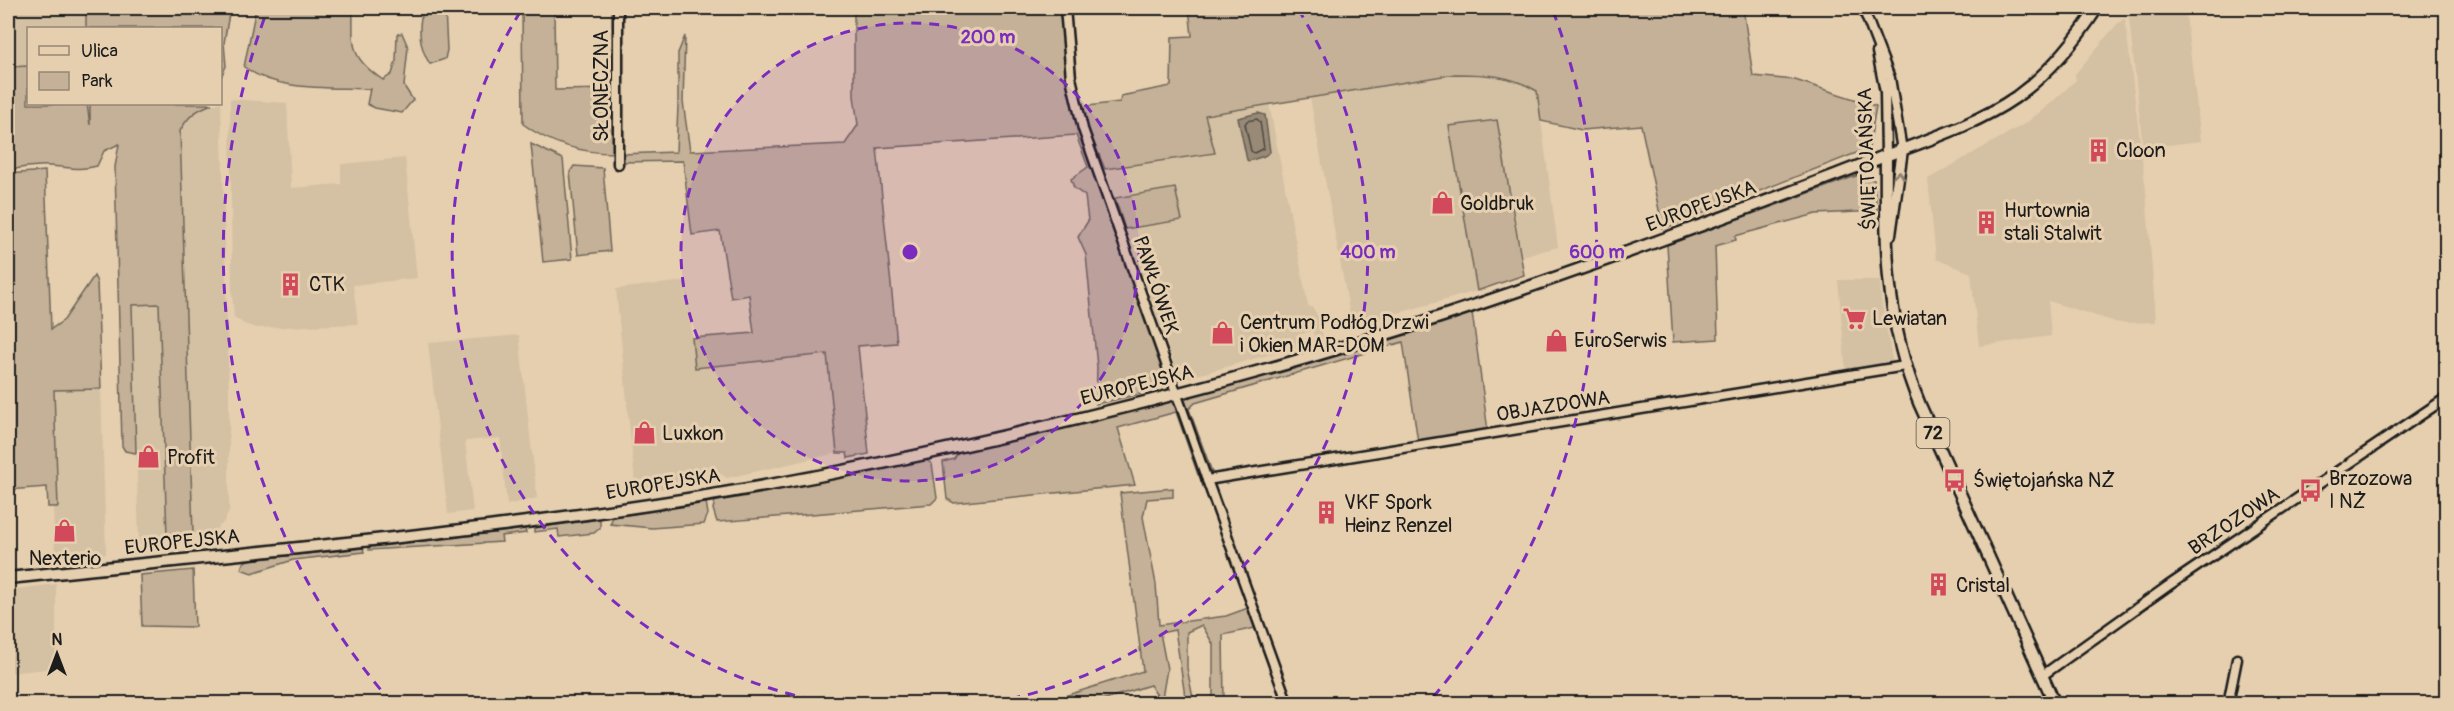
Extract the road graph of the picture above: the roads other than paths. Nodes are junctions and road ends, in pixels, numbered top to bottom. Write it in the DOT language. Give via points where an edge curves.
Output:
graph roads {
  1 [pos="618,8"];
  2 [pos="1065,8"];
  3 [pos="1863,8"];
  4 [pos="2097,8"];
  5 [pos="1875,40"];
  6 [pos="1902,150"];
  7 [pos="1886,156"];
  8 [pos="618,164"];
  9 [pos="1888,241"];
  10 [pos="1905,366"];
  11 [pos="1176,394"];
  12 [pos="2446,398"];
  13 [pos="1206,480"];
  14 [pos="8,578"];
  15 [pos="2237,659"];
  16 [pos="2043,675"];
  17 [pos="1288,704"];
  18 [pos="2055,704"];
  19 [pos="2228,704"];
  1 -- 8 [label="street, SŁONECZNA"];
  2 -- 11 [label="street, PAWŁÓWEK" via="1078,115"];
  3 -- 5 [label="street, ŚWIĘTOJAŃSKA"];
  4 -- 6 [label="main road, EUROPEJSKA" via="2063,55 2021,93 1979,118"];
  5 -- 6 [label="street, ŚWIĘTOJAŃSKA" via="1893,89"];
  5 -- 7 [label="street, ŚWIĘTOJAŃSKA" via="1885,92"];
  6 -- 7 [label="main road, EUROPEJSKA"];
  9 -- 6 [label="main road, ŚWIĘTOJAŃSKA / 72, one-way"];
  7 -- 9 [label="main road, ŚWIĘTOJAŃSKA / 72"];
  7 -- 11 [label="main road, EUROPEJSKA" via="1496,298"];
  9 -- 10 [label="main road, ŚWIĘTOJAŃSKA / 72" via="1892,311"];
  10 -- 13 [label="street, OBJAZDOWA"];
  10 -- 16 [label="main road, ŚWIĘTOJAŃSKA / 72"];
  11 -- 13 [label="street, PAWŁÓWEK"];
  11 -- 14 [label="main road, EUROPEJSKA" via="897,460 698,497 492,527"];
  12 -- 16 [label="street, BRZOZOWA"];
  13 -- 17 [label="street, PAWŁÓWEK"];
  15 -- 19 [label="street"];
  16 -- 18 [label="main road, 72"];
}
